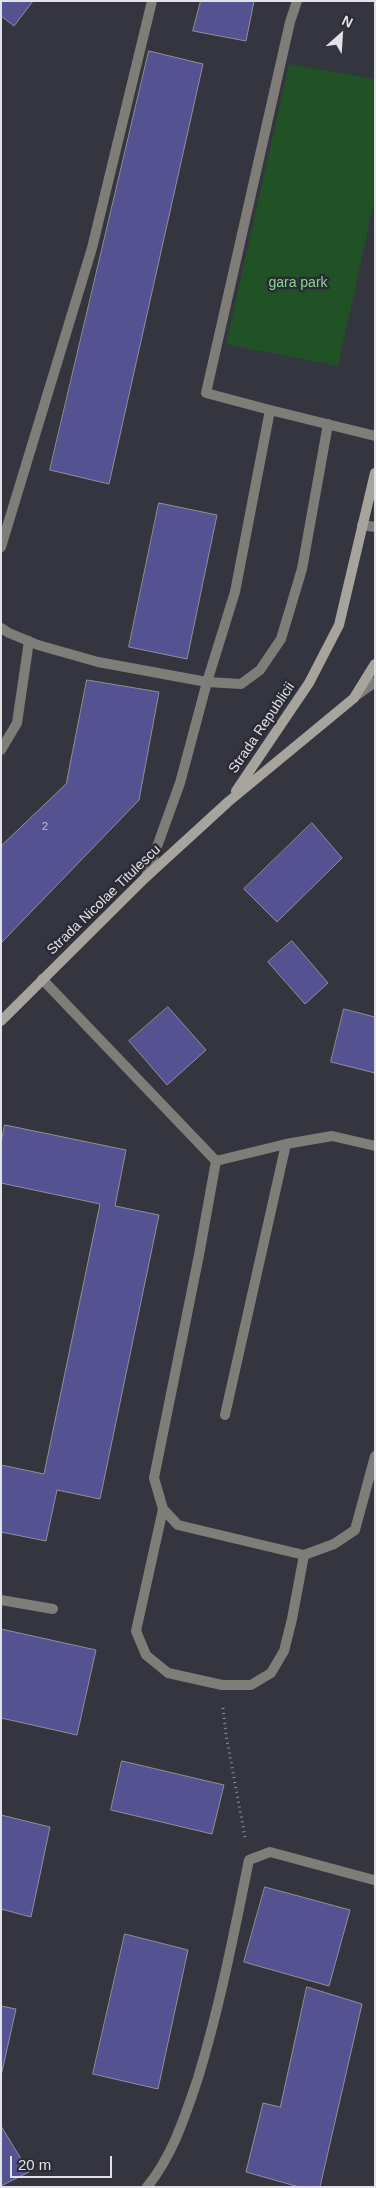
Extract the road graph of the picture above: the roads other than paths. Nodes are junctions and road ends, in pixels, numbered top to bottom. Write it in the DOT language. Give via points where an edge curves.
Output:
graph roads {
  1 [pos="152,1"];
  2 [pos="296,1"];
  3 [pos="270,410"];
  4 [pos="328,424"];
  5 [pos="375,436"];
  6 [pos="375,474"];
  7 [pos="362,525"];
  8 [pos="375,528"];
  9 [pos="1,547"];
  10 [pos="1,628"];
  11 [pos="29,641"];
  12 [pos="375,664"];
  13 [pos="207,682"];
  14 [pos="375,682"];
  15 [pos="354,698"];
  16 [pos="1,750"];
  17 [pos="228,802"];
  18 [pos="146,877"];
  19 [pos="42,979"];
  20 [pos="3,1016"];
  21 [pos="286,1144"];
  22 [pos="375,1146"];
  23 [pos="216,1161"];
  24 [pos="225,1415"];
  25 [pos="375,1456"];
  26 [pos="163,1509"];
  27 [pos="304,1555"];
  28 [pos="1,1600"];
  29 [pos="53,1609"];
  30 [pos="374,1880"];
  31 [pos="147,2187"];
  1 -- 9 [label="street" via="92,248"];
  2 -- 3 [label="street" via="206,393"];
  3 -- 4 [label="street"];
  3 -- 13 [label="street" via="235,592"];
  4 -- 5 [label="street"];
  4 -- 13 [label="street" via="302,569 281,639 260,670 241,684"];
  6 -- 7 [label="main road, Strada Republicii"];
  7 -- 8 [label="street"];
  7 -- 17 [label="main road, Strada Republicii" via="339,625 309,684"];
  10 -- 11 [label="street"];
  11 -- 13 [label="street" via="98,662"];
  11 -- 16 [label="street" via="17,723"];
  12 -- 15 [label="main road, Strada Republicii"];
  13 -- 18 [label="street" via="180,783"];
  14 -- 15 [label="street"];
  15 -- 17 [label="main road, Strada Republicii"];
  17 -- 18 [label="main road, Strada Nicolae Titulescu"];
  18 -- 19 [label="main road, Strada Nicolae Titulescu"];
  19 -- 20 [label="main road, Strada Nicolae Titulescu"];
  19 -- 23 [label="street"];
  21 -- 22 [label="street" via="332,1136"];
  21 -- 23 [label="street"];
  21 -- 24 [label="street"];
  23 -- 26 [label="street" via="154,1478"];
  25 -- 27 [label="street" via="355,1530 334,1544"];
  26 -- 27 [label="street" via="178,1526"];
  26 -- 27 [label="street" via="136,1631 146,1655 168,1673 222,1685 250,1685 270,1673 284,1651"];
  28 -- 29 [label="street"];
  30 -- 31 [label="street" via="270,1852 250,1860 214,2028 178,2136"];
}
